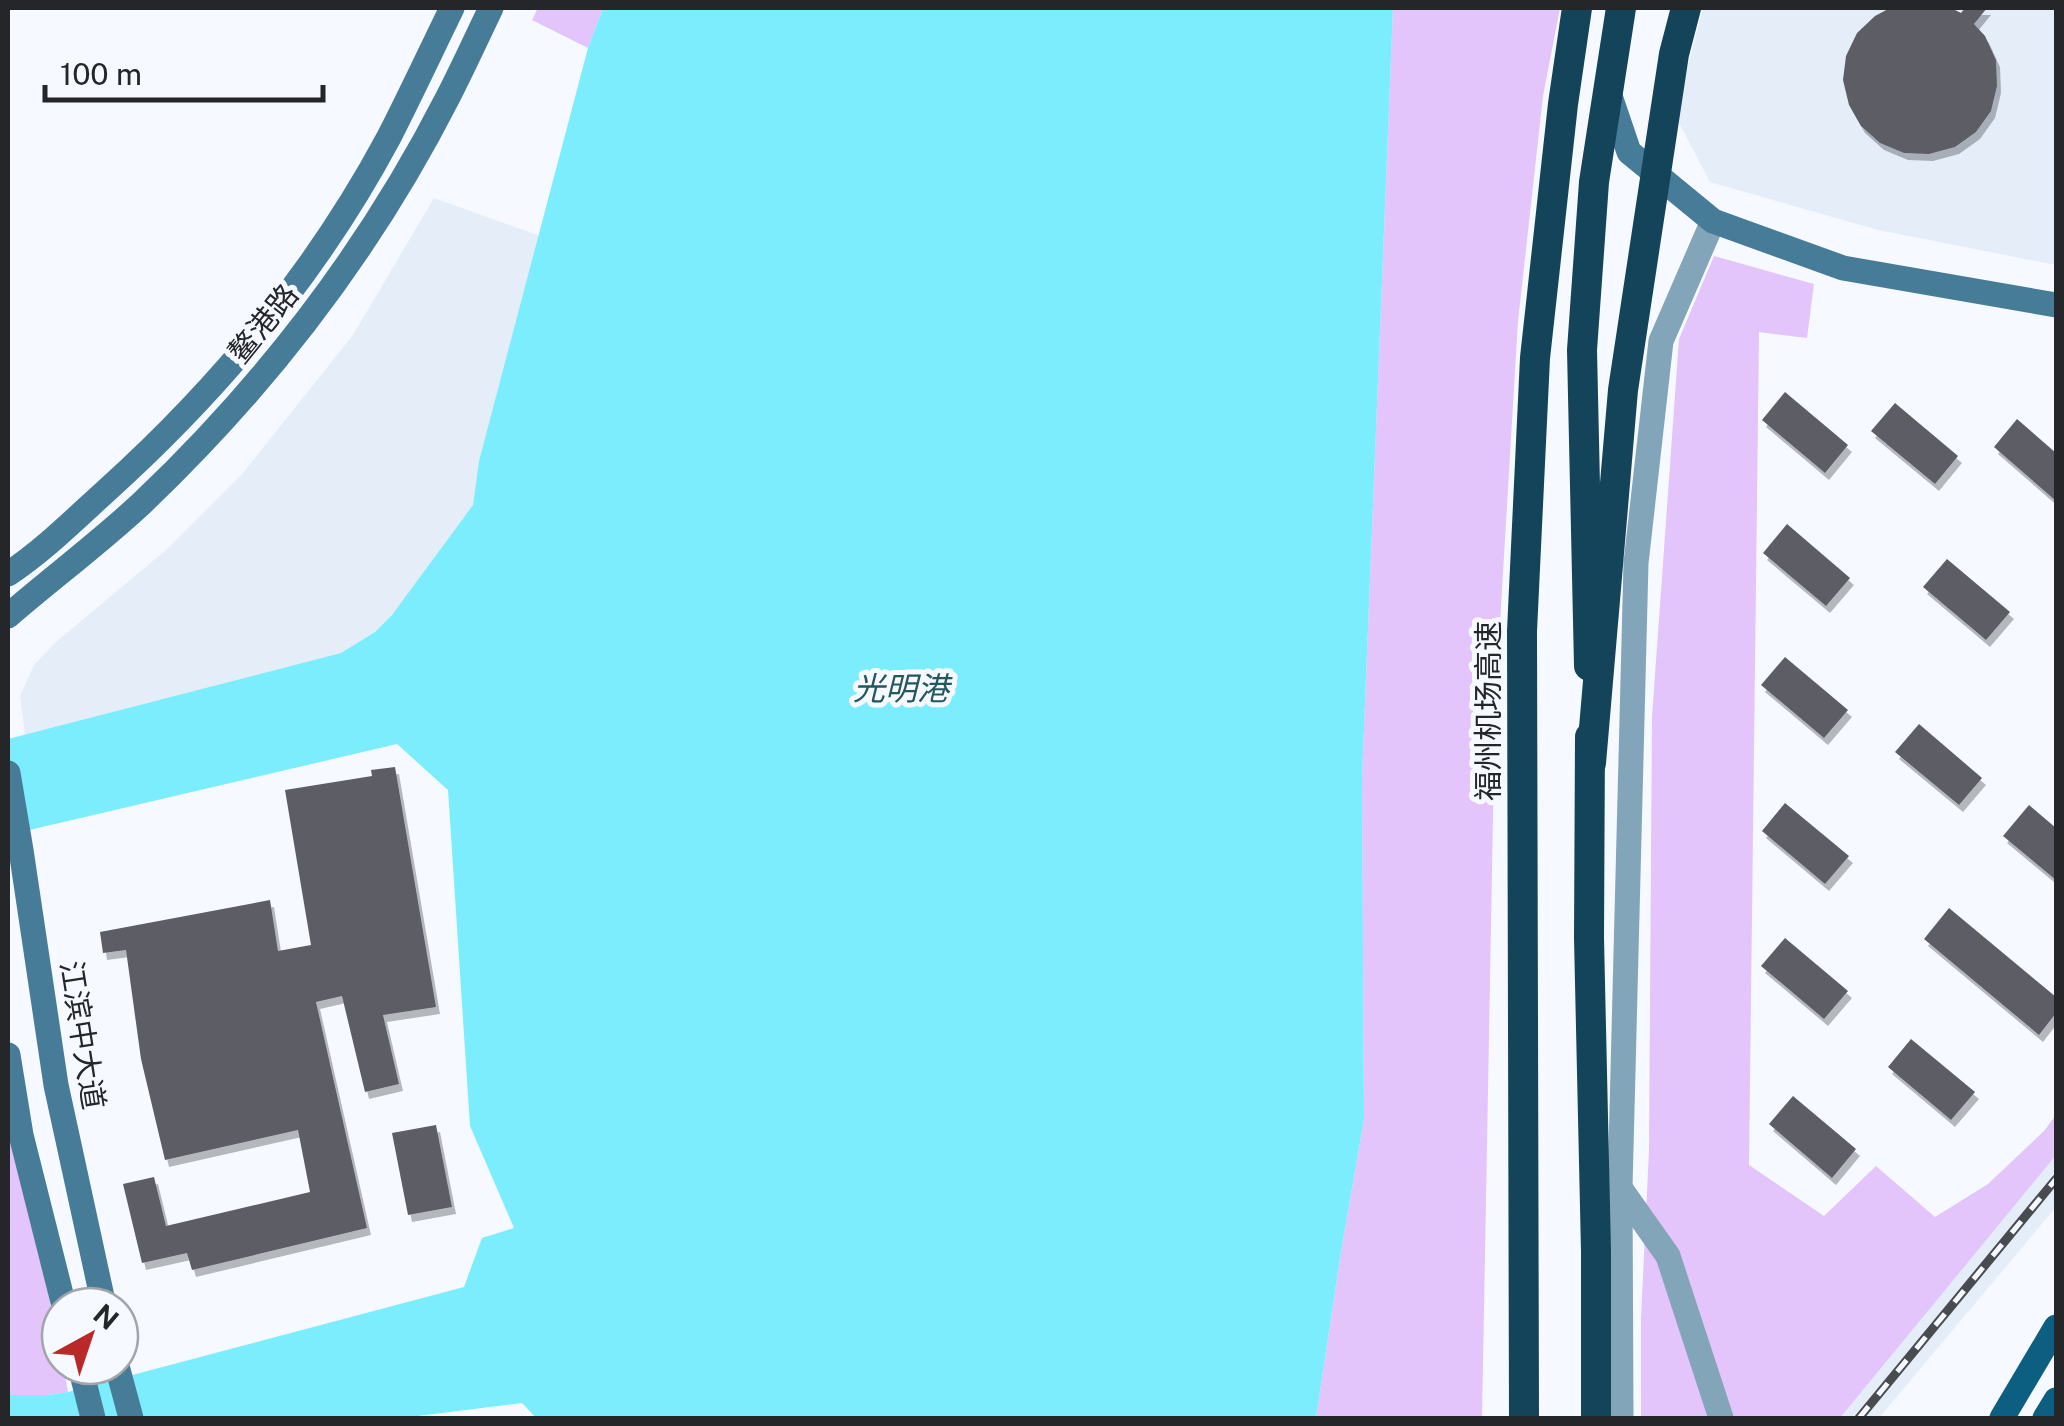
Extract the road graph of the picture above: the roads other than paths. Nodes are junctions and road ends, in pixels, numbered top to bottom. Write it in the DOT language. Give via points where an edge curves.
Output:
graph roads {
  1 [pos="452,8"];
  2 [pos="490,8"];
  3 [pos="1577,8"];
  4 [pos="1621,8"];
  5 [pos="1635,8"];
  6 [pos="1686,8"];
  7 [pos="1713,220"];
  8 [pos="2056,305"];
  9 [pos="8,574"];
  10 [pos="8,616"];
  11 [pos="1591,763"];
  12 [pos="8,772"];
  13 [pos="8,1055"];
  14 [pos="1620,1188"];
  15 [pos="59,1286"];
  16 [pos="100,1286"];
  17 [pos="2056,1327"];
  18 [pos="85,1386"];
  19 [pos="122,1386"];
  20 [pos="2056,1400"];
  21 [pos="93,1418"];
  22 [pos="131,1418"];
  23 [pos="1524,1418"];
  24 [pos="1596,1418"];
  25 [pos="1621,1418"];
  26 [pos="1721,1418"];
  27 [pos="2002,1418"];
  28 [pos="2046,1418"];
  1 -- 9 [label="main road, 鳌港路" via="366,176 264,324 171,430"];
  2 -- 10 [label="main road, 鳌港路" via="386,208 282,354 141,504"];
  3 -- 23 [label="highway, 福州机场高速" via="1535,358 1522,631"];
  4 -- 11 [label="highway, bridge" via="1594,182 1582,350"];
  5 -- 7 [label="main road" via="1609,93 1629,152"];
  6 -- 11 [label="highway, bridge" via="1623,390"];
  7 -- 8 [label="main road" via="1843,268"];
  7 -- 14 [label="street" via="1661,341 1636,563"];
  11 -- 24 [label="highway"];
  12 -- 16 [label="main road, 江滨中大道" via="56,1086"];
  13 -- 15 [label="main road" via="20,1135"];
  14 -- 25 [label="street"];
  14 -- 26 [label="street" via="1668,1256"];
  17 -- 27 [label="main road"];
  18 -- 21 [label="main road"];
  19 -- 22 [label="main road"];
  20 -- 28 [label="main road"];
}
